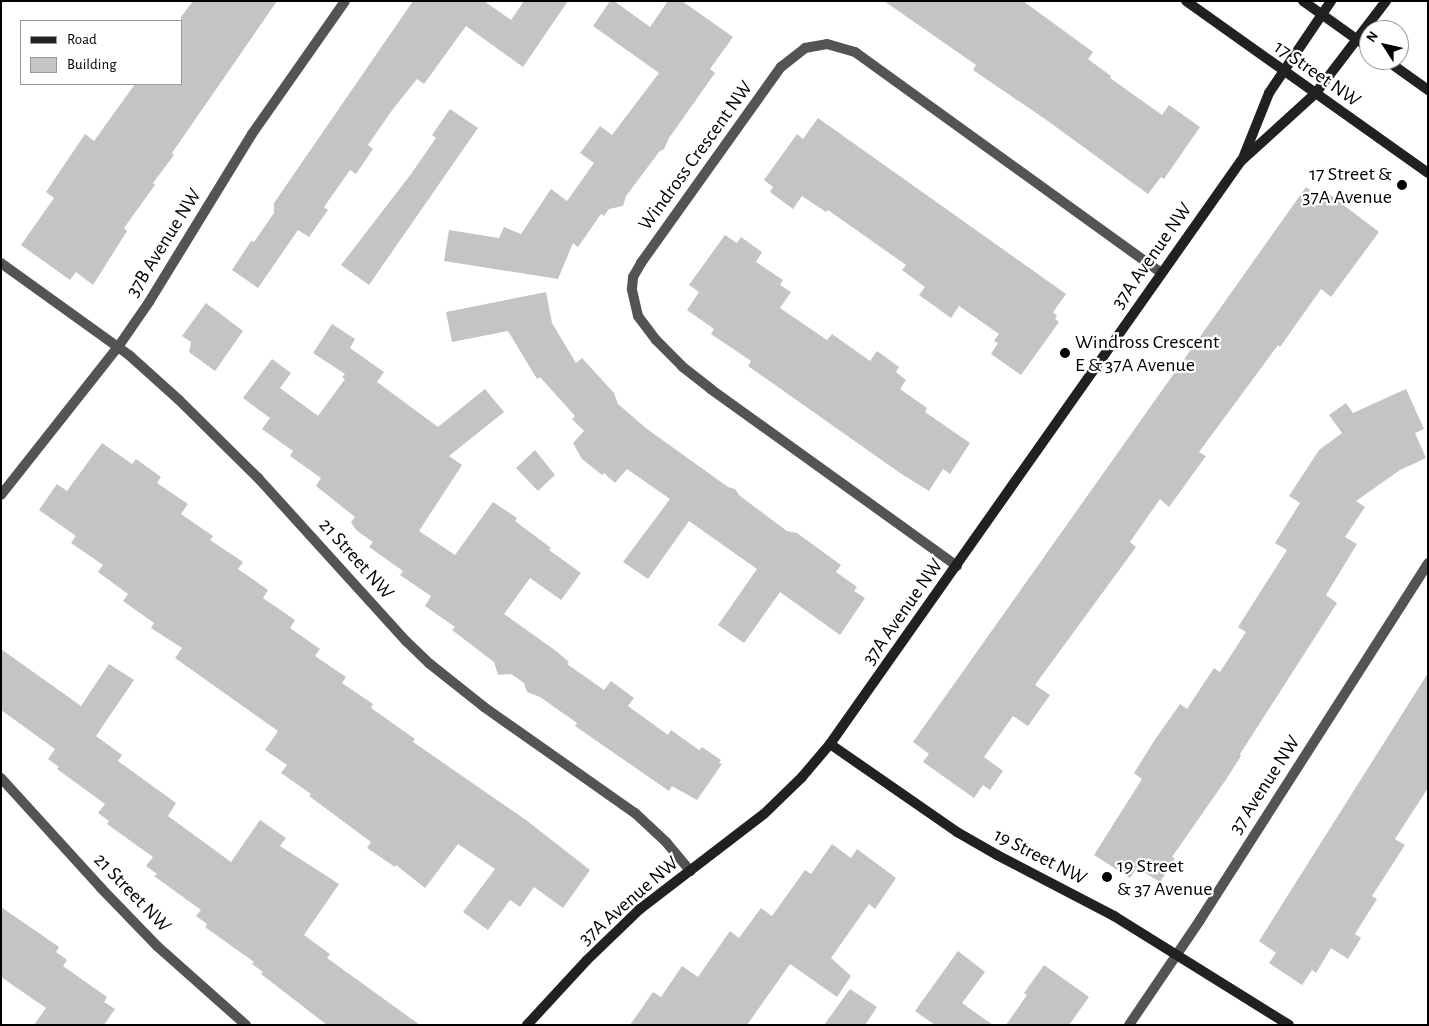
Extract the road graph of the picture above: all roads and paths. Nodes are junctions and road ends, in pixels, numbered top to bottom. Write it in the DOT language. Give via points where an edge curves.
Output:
graph roads {
  1 [pos="346,1"];
  2 [pos="1186,1"];
  3 [pos="1303,1"];
  4 [pos="1331,1"];
  5 [pos="1386,1"];
  6 [pos="1322,14"];
  7 [pos="1357,40"];
  8 [pos="1400,70"];
  9 [pos="1283,71"];
  10 [pos="1428,90"];
  11 [pos="1315,94"];
  12 [pos="1242,161"];
  13 [pos="1428,173"];
  14 [pos="1,263"];
  15 [pos="1161,273"];
  16 [pos="118,347"];
  17 [pos="1,495"];
  18 [pos="1428,563"];
  19 [pos="957,566"];
  20 [pos="830,744"];
  21 [pos="1,778"];
  22 [pos="690,872"];
  23 [pos="1178,954"];
  24 [pos="246,1025"];
  25 [pos="527,1025"];
  26 [pos="1129,1025"];
  27 [pos="1289,1025"];
  1 -- 16 [label="street, 37B Avenue NW" via="252,134"];
  2 -- 9 [label="street, 17 Street NW"];
  3 -- 6 [label="street"];
  4 -- 6 [label="street, 37A Avenue NW"];
  5 -- 7 [label="street, 37A Avenue NW"];
  6 -- 7 [label="street"];
  6 -- 9 [label="street, 37A Avenue NW"];
  7 -- 11 [label="street, 37A Avenue NW"];
  8 -- 10 [label="street"];
  9 -- 11 [label="street, 17 Street NW"];
  9 -- 12 [label="street, 37A Avenue NW" via="1269,93"];
  11 -- 12 [label="street, 37A Avenue NW"];
  11 -- 13 [label="street, 17 Street NW"];
  12 -- 15 [label="street, 37A Avenue NW"];
  14 -- 16 [label="street, 21 Street NW"];
  15 -- 19 [label="street, 37A Avenue NW"];
  15 -- 19 [label="street, Windross Crescent NW" via="855,52 827,44 805,48 781,67 641,263 633,277 632,289 638,316 682,366"];
  16 -- 17 [label="street, 37B Avenue NW"];
  16 -- 22 [label="street, 21 Street NW" via="179,400 259,479 430,664 484,707 636,813 666,842"];
  18 -- 23 [label="street, 37 Avenue NW"];
  19 -- 20 [label="street, 37A Avenue NW"];
  20 -- 22 [label="street, 37A Avenue NW" via="764,814"];
  20 -- 23 [label="street, 19 Street NW" via="981,846 1085,900"];
  21 -- 24 [label="street, 21 Street NW" via="157,946"];
  22 -- 25 [label="street, 37A Avenue NW" via="614,934"];
  23 -- 26 [label="street, 37 Avenue NW"];
  23 -- 27 [label="street, 19 Street NW"];
}
